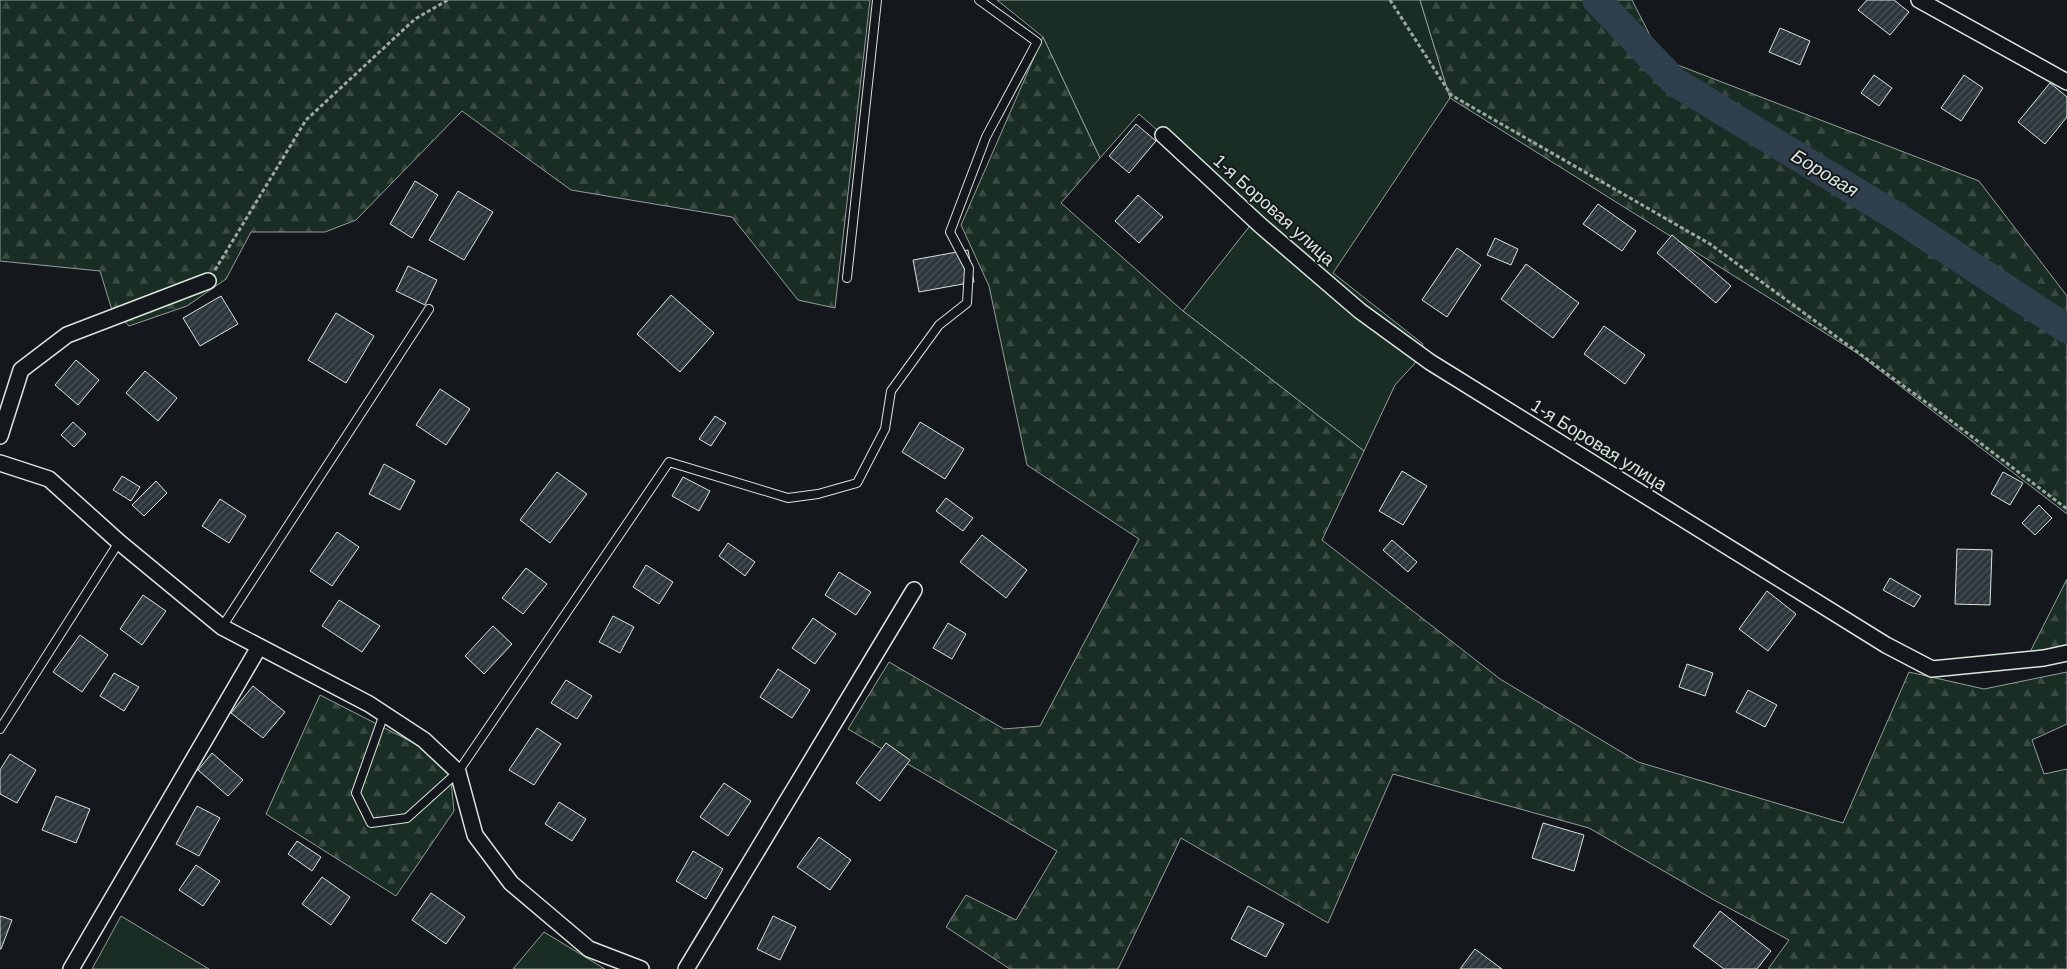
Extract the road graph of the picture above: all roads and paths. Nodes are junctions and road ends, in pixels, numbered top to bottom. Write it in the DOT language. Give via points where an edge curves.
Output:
graph roads {
  1 [pos="448,0"];
  2 [pos="877,0"];
  3 [pos="979,0"];
  4 [pos="1390,0"];
  5 [pos="1919,0"];
  6 [pos="2067,82"];
  7 [pos="1163,135"];
  8 [pos="847,278"];
  9 [pos="208,281"];
  10 [pos="429,309"];
  11 [pos="0,436"];
  12 [pos="0,463"];
  13 [pos="2067,509"];
  14 [pos="118,542"];
  15 [pos="914,590"];
  16 [pos="222,627"];
  17 [pos="259,647"];
  18 [pos="2067,653"];
  19 [pos="384,714"];
  20 [pos="0,729"];
  21 [pos="458,772"];
  22 [pos="72,969"];
  23 [pos="640,969"];
  24 [pos="686,969"];
  1 -- 9 [label="path" via="415,19 306,120"];
  2 -- 8 [label="lane"];
  3 -- 21 [label="lane" via="1037,42 986,137 950,232 969,268 967,303 939,325 892,391 885,429 857,483 788,498 669,462"];
  4 -- 13 [label="path" via="1451,95 1710,244"];
  5 -- 6 [label="street"];
  7 -- 18 [label="street, 1-я Боровая улица" via="1353,305 1430,362 1886,646 1932,670"];
  9 -- 11 [label="street" via="67,335 21,370"];
  10 -- 16 [label="lane"];
  12 -- 14 [label="street" via="49,479"];
  14 -- 16 [label="street"];
  14 -- 20 [label="lane"];
  15 -- 24 [label="street"];
  16 -- 17 [label="street"];
  17 -- 19 [label="street"];
  17 -- 22 [label="street"];
  19 -- 21 [label="street" via="424,740"];
  19 -- 21 [label="lane" via="356,792 371,823 406,818"];
  21 -- 23 [label="street" via="474,835 511,883 589,949"];
}
